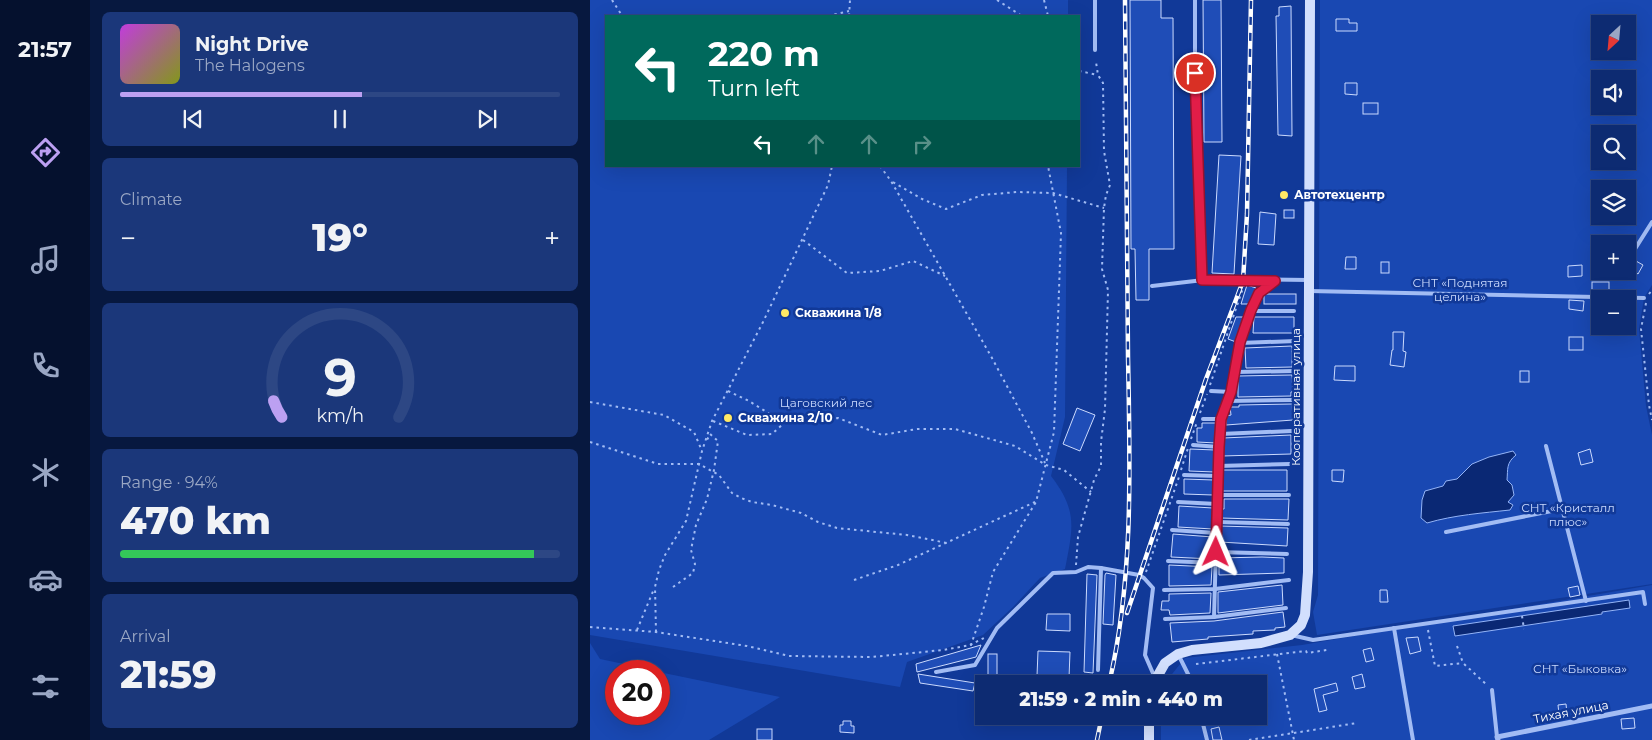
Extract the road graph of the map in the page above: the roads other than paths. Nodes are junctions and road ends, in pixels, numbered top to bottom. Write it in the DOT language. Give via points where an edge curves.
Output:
graph roads {
  1 [pos="1095,0"];
  2 [pos="1195,0"];
  3 [pos="1310,0"];
  4 [pos="1095,50"];
  5 [pos="1652,222"];
  6 [pos="1636,247"];
  7 [pos="1202,280"];
  8 [pos="1309,280"];
  9 [pos="1275,281"];
  10 [pos="1152,286"];
  11 [pos="1309,291"];
  12 [pos="1644,298"];
  13 [pos="1251,310"];
  14 [pos="1294,311"];
  15 [pos="1296,341"];
  16 [pos="1240,342"];
  17 [pos="1293,371"];
  18 [pos="1236,372"];
  19 [pos="1211,391"];
  20 [pos="1231,392"];
  21 [pos="1293,400"];
  22 [pos="1228,401"];
  23 [pos="1203,419"];
  24 [pos="1221,419"];
  25 [pos="1291,431"];
  26 [pos="1220,434"];
  27 [pos="1546,446"];
  28 [pos="1191,447"];
  29 [pos="1219,447"];
  30 [pos="1290,464"];
  31 [pos="1218,466"];
  32 [pos="1184,475"];
  33 [pos="1218,476"];
  34 [pos="1217,495"];
  35 [pos="1288,495"];
  36 [pos="1178,502"];
  37 [pos="1217,504"];
  38 [pos="1562,509"];
  39 [pos="1217,522"];
  40 [pos="1288,524"];
  41 [pos="1172,530"];
  42 [pos="1446,532"];
  43 [pos="1216,533"];
  44 [pos="1216,552"];
  45 [pos="1287,554"];
  46 [pos="1168,561"];
  47 [pos="1216,563"];
  48 [pos="1101,568"];
  49 [pos="1289,580"];
  50 [pos="1215,589"];
  51 [pos="1164,590"];
  52 [pos="1586,601"];
  53 [pos="1645,604"];
  54 [pos="1286,608"];
  55 [pos="1214,617"];
  56 [pos="1165,618"];
  57 [pos="1394,628"];
  58 [pos="1290,635"];
  59 [pos="1178,654"];
  60 [pos="1098,670"];
  61 [pos="936,672"];
  62 [pos="1152,675"];
  63 [pos="1158,675"];
  64 [pos="1188,675"];
  65 [pos="1492,690"];
  66 [pos="1652,706"];
  67 [pos="1148,725"];
  68 [pos="1203,725"];
  69 [pos="1498,738"];
  70 [pos="1149,740"];
  71 [pos="1207,740"];
  72 [pos="1413,740"];
  1 -- 4 [label="lane"];
  2 -- 7 [label="lane" via="1195,110"];
  3 -- 8 [label="main road, Кооперативная улица"];
  5 -- 6 [label="lane"];
  7 -- 9 [label="lane"];
  7 -- 10 [label="lane"];
  8 -- 9 [label="lane"];
  8 -- 11 [label="main road, Кооперативная улица"];
  9 -- 13 [label="lane" via="1259,293"];
  11 -- 12 [label="lane"];
  11 -- 58 [label="main road, Кооперативная улица" via="1307,604 1301,625"];
  13 -- 14 [label="lane"];
  13 -- 16 [label="lane"];
  15 -- 16 [label="lane"];
  16 -- 18 [label="lane"];
  17 -- 18 [label="lane"];
  18 -- 20 [label="lane"];
  19 -- 20 [label="lane"];
  20 -- 22 [label="lane"];
  21 -- 22 [label="lane"];
  22 -- 24 [label="lane"];
  23 -- 24 [label="lane"];
  24 -- 26 [label="lane"];
  25 -- 26 [label="lane"];
  26 -- 29 [label="lane"];
  27 -- 38 [label="lane"];
  28 -- 29 [label="lane"];
  29 -- 31 [label="lane"];
  30 -- 31 [label="lane"];
  31 -- 33 [label="lane"];
  32 -- 33 [label="lane"];
  33 -- 34 [label="lane"];
  34 -- 35 [label="lane"];
  34 -- 37 [label="lane"];
  36 -- 37 [label="lane"];
  37 -- 39 [label="lane"];
  38 -- 42 [label="lane"];
  38 -- 52 [label="lane"];
  39 -- 40 [label="lane"];
  39 -- 43 [label="lane"];
  41 -- 43 [label="lane"];
  43 -- 44 [label="lane"];
  44 -- 45 [label="lane"];
  44 -- 47 [label="lane"];
  46 -- 47 [label="lane"];
  47 -- 50 [label="lane"];
  48 -- 60 [label="lane"];
  48 -- 61 [label="lane" via="1053,573 1007,617 974,665"];
  48 -- 62 [label="lane" via="1139,575 1153,588 1145,655"];
  49 -- 50 [label="lane"];
  50 -- 51 [label="lane"];
  50 -- 55 [label="lane"];
  52 -- 53 [label="lane" via="1643,592"];
  52 -- 57 [label="lane"];
  54 -- 55 [label="lane"];
  55 -- 56 [label="lane"];
  57 -- 58 [label="lane" via="1313,640"];
  57 -- 72 [label="lane"];
  58 -- 59 [label="main road" via="1261,643"];
  59 -- 63 [label="main road"];
  59 -- 64 [label="lane"];
  65 -- 69 [label="lane"];
  66 -- 69 [label="street, Тихая улица"];
  67 -- 70 [label="main road"];
  68 -- 71 [label="lane"];
}
